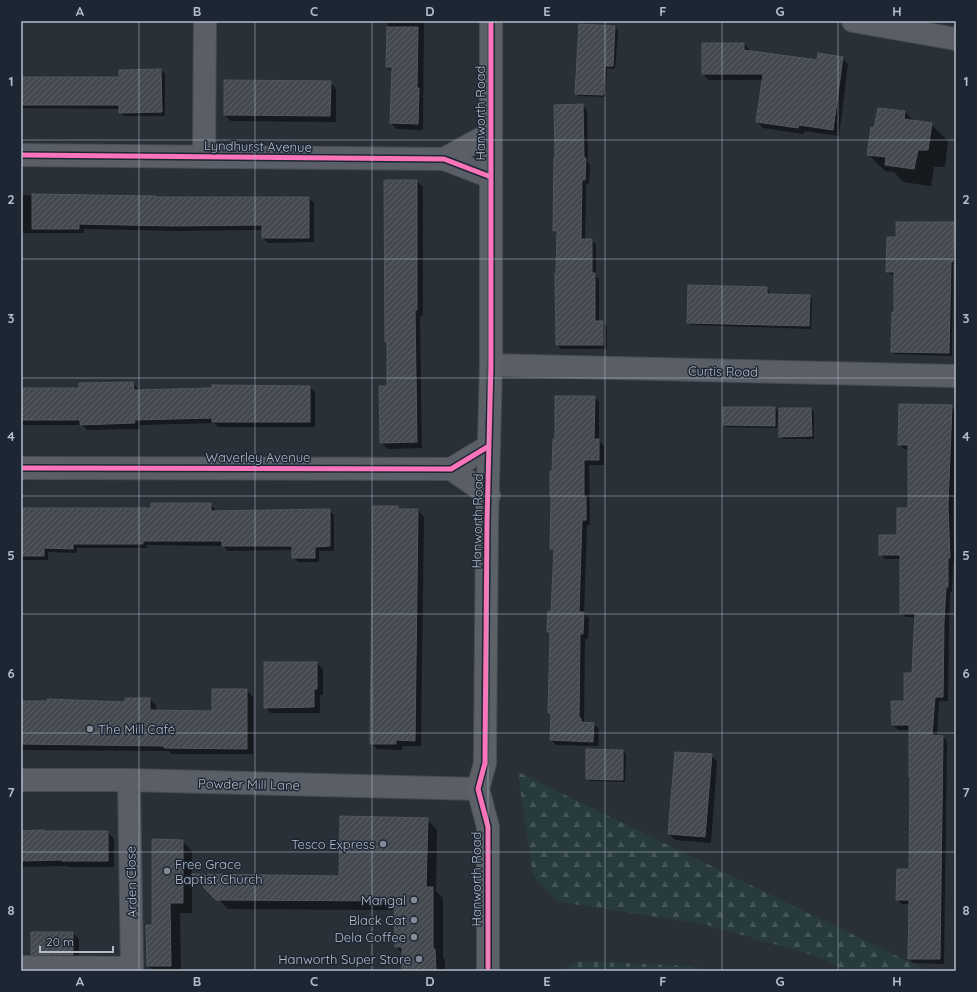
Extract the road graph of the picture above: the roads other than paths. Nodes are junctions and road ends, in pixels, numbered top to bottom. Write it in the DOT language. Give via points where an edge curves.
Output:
graph roads {
  1 [pos="206,21"];
  2 [pos="491,21"];
  3 [pos="853,21"];
  4 [pos="956,39"];
  5 [pos="491,133"];
  6 [pos="21,155"];
  7 [pos="204,157"];
  8 [pos="444,159"];
  9 [pos="491,177"];
  10 [pos="491,365"];
  11 [pos="956,376"];
  12 [pos="489,446"];
  13 [pos="21,468"];
  14 [pos="451,469"];
  15 [pos="489,496"];
  16 [pos="21,780"];
  17 [pos="129,780"];
  18 [pos="478,789"];
  19 [pos="21,967"];
  20 [pos="488,971"];
  1 -- 7 [label="street"];
  2 -- 5 [label="main road, Hanworth Road"];
  3 -- 4 [label="street"];
  5 -- 8 [label="street, Lyndhurst Avenue"];
  5 -- 9 [label="main road, Hanworth Road"];
  6 -- 7 [label="street, Lyndhurst Avenue"];
  7 -- 8 [label="street, Lyndhurst Avenue"];
  8 -- 9 [label="street, Lyndhurst Avenue"];
  9 -- 10 [label="main road, Hanworth Road"];
  10 -- 11 [label="street, Curtis Road"];
  10 -- 12 [label="main road, Hanworth Road"];
  12 -- 14 [label="street"];
  12 -- 15 [label="main road, Hanworth Road"];
  13 -- 14 [label="street, Waverley Avenue"];
  14 -- 15 [label="street"];
  15 -- 18 [label="main road, Hanworth Road" via="485,763"];
  16 -- 17 [label="street, Powder Mill Lane"];
  17 -- 18 [label="street, Powder Mill Lane"];
  17 -- 19 [label="street, Arden Close" via="132,968"];
  18 -- 20 [label="main road, Hanworth Road" via="488,827"];
}
